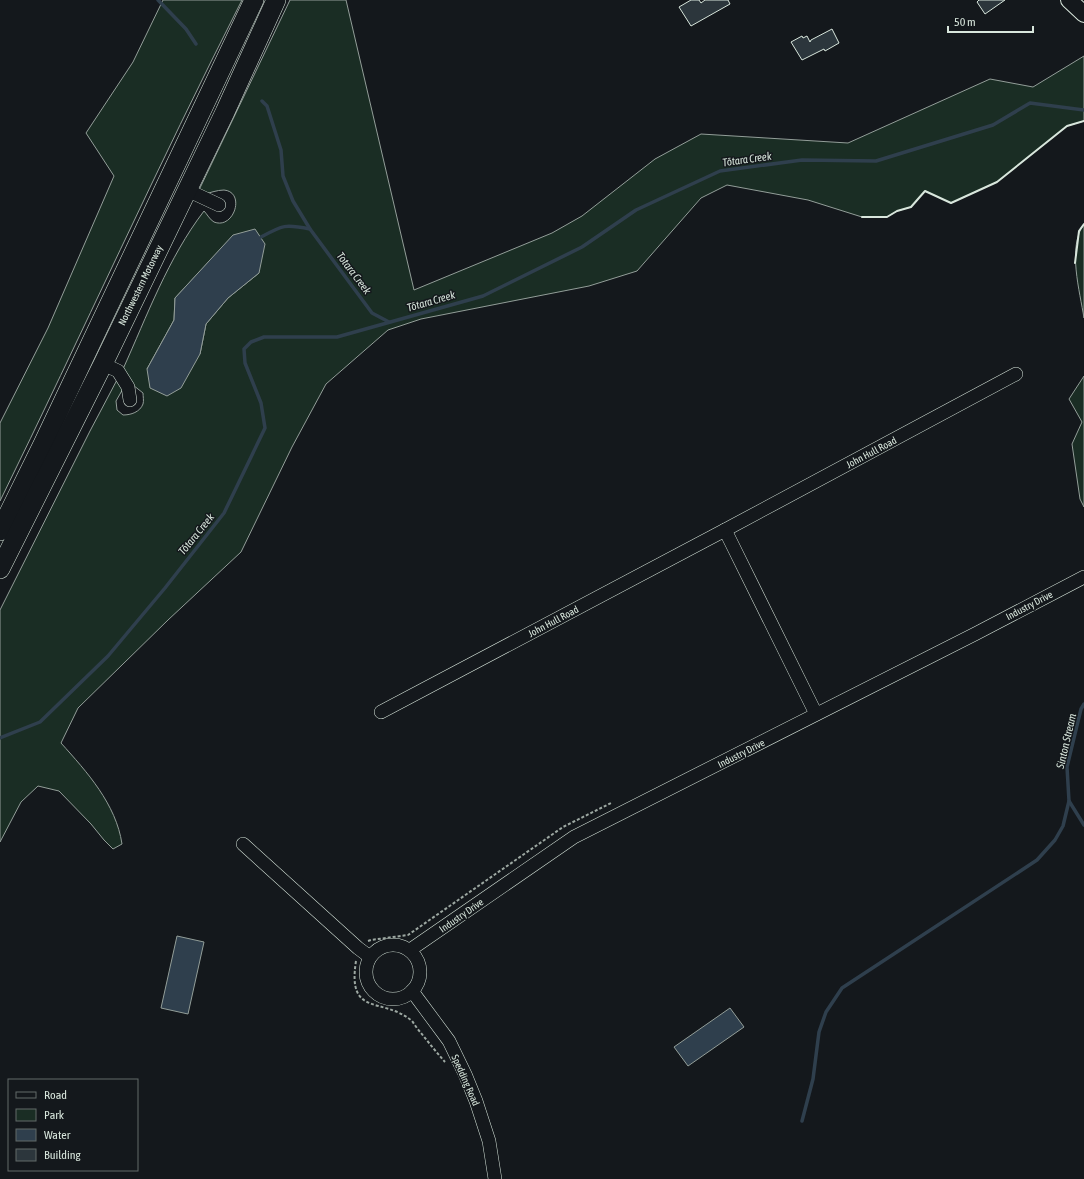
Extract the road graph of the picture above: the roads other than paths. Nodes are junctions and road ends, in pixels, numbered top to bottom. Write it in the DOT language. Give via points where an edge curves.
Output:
graph roads {
  1 [pos="254,0"];
  2 [pos="276,0"];
  3 [pos="1069,0"];
  4 [pos="1084,14"];
  5 [pos="187,190"];
  6 [pos="219,205"];
  7 [pos="102,364"];
  8 [pos="1016,374"];
  9 [pos="130,400"];
  10 [pos="725,530"];
  11 [pos="0,531"];
  12 [pos="0,569"];
  13 [pos="1084,577"];
  14 [pos="381,712"];
  15 [pos="816,714"];
  16 [pos="242,844"];
  17 [pos="410,950"];
  18 [pos="370,957"];
  19 [pos="412,991"];
  20 [pos="495,1179"];
  1 -- 11 [label="highway, Northwestern Motorway"];
  2 -- 5 [label="highway, Northwestern Motorway"];
  3 -- 4 [label="main road"];
  5 -- 6 [label="street"];
  5 -- 7 [label="highway, Northwestern Motorway"];
  7 -- 9 [label="street" via="118,371 128,387"];
  7 -- 12 [label="highway, Northwestern Motorway"];
  8 -- 10 [label="street, John Hull Road"];
  10 -- 14 [label="street, John Hull Road"];
  10 -- 15 [label="street"];
  13 -- 15 [label="street, Industry Drive"];
  15 -- 17 [label="street, Industry Drive" via="574,837"];
  16 -- 18 [label="street"];
  17 -- 18 [label="street" via="393,944 376,950"];
  17 -- 19 [label="street" via="416,957 420,975 418,984"];
  18 -- 19 [label="street" via="366,974 368,983 380,996 397,999"];
  19 -- 20 [label="street, Spedding Road" via="449,1041 476,1101 489,1141"];
}
